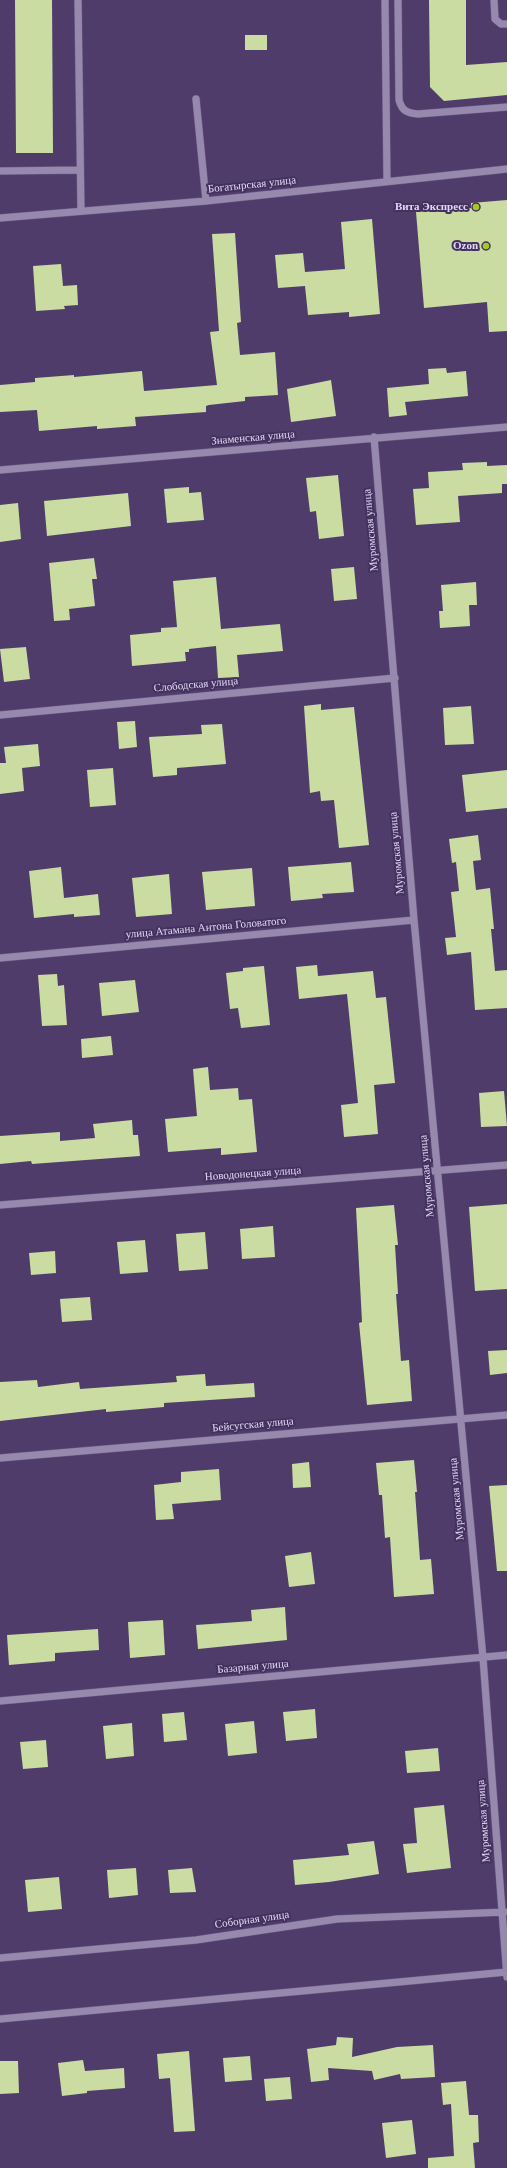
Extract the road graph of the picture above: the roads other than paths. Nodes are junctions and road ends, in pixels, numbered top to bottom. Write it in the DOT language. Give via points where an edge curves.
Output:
graph roads {
  1 [pos="78,0"];
  2 [pos="385,0"];
  3 [pos="398,0"];
  4 [pos="494,0"];
  5 [pos="507,24"];
  6 [pos="196,99"];
  7 [pos="507,107"];
  8 [pos="507,169"];
  9 [pos="80,170"];
  10 [pos="0,171"];
  11 [pos="387,181"];
  12 [pos="206,201"];
  13 [pos="81,211"];
  14 [pos="0,218"];
  15 [pos="507,427"];
  16 [pos="374,437"];
  17 [pos="0,470"];
  18 [pos="394,678"];
  19 [pos="0,714"];
  20 [pos="414,920"];
  21 [pos="0,958"];
  22 [pos="507,1165"];
  23 [pos="437,1172"];
  24 [pos="0,1205"];
  25 [pos="507,1414"];
  26 [pos="460,1419"];
  27 [pos="0,1458"];
  28 [pos="507,1656"];
  29 [pos="483,1658"];
  30 [pos="0,1701"];
  31 [pos="505,1912"];
  32 [pos="0,1958"];
  33 [pos="507,1974"];
  34 [pos="0,2019"];
  1 -- 9 [label="street"];
  2 -- 11 [label="street"];
  3 -- 7 [label="street" via="401,108 408,113 418,114"];
  4 -- 5 [label="street" via="495,19 501,24"];
  6 -- 12 [label="street"];
  8 -- 11 [label="street, Богатырская улица"];
  9 -- 10 [label="street"];
  9 -- 13 [label="street"];
  11 -- 12 [label="street, Богатырская улица"];
  12 -- 13 [label="street, Богатырская улица"];
  13 -- 14 [label="street, Богатырская улица"];
  15 -- 16 [label="street, Знаменская улица"];
  16 -- 17 [label="street, Знаменская улица"];
  16 -- 18 [label="street, Муромская улица"];
  18 -- 19 [label="street, Слободская улица"];
  18 -- 20 [label="street, Муромская улица"];
  20 -- 21 [label="street, улица Атамана Антона Головатого"];
  20 -- 23 [label="street, Муромская улица"];
  22 -- 23 [label="street, Новодонецкая улица"];
  23 -- 24 [label="street, Новодонецкая улица"];
  23 -- 26 [label="street, Муромская улица"];
  25 -- 26 [label="street, Бейсугская улица"];
  26 -- 27 [label="street, Бейсугская улица"];
  26 -- 29 [label="street, Муромская улица"];
  28 -- 29 [label="street, Базарная улица"];
  29 -- 30 [label="street, Базарная улица"];
  29 -- 31 [label="street, Муромская улица"];
  31 -- 32 [label="street, Соборная улица" via="338,1919 196,1940"];
  31 -- 33 [label="street, Муромская улица"];
  33 -- 34 [label="street"];
}
